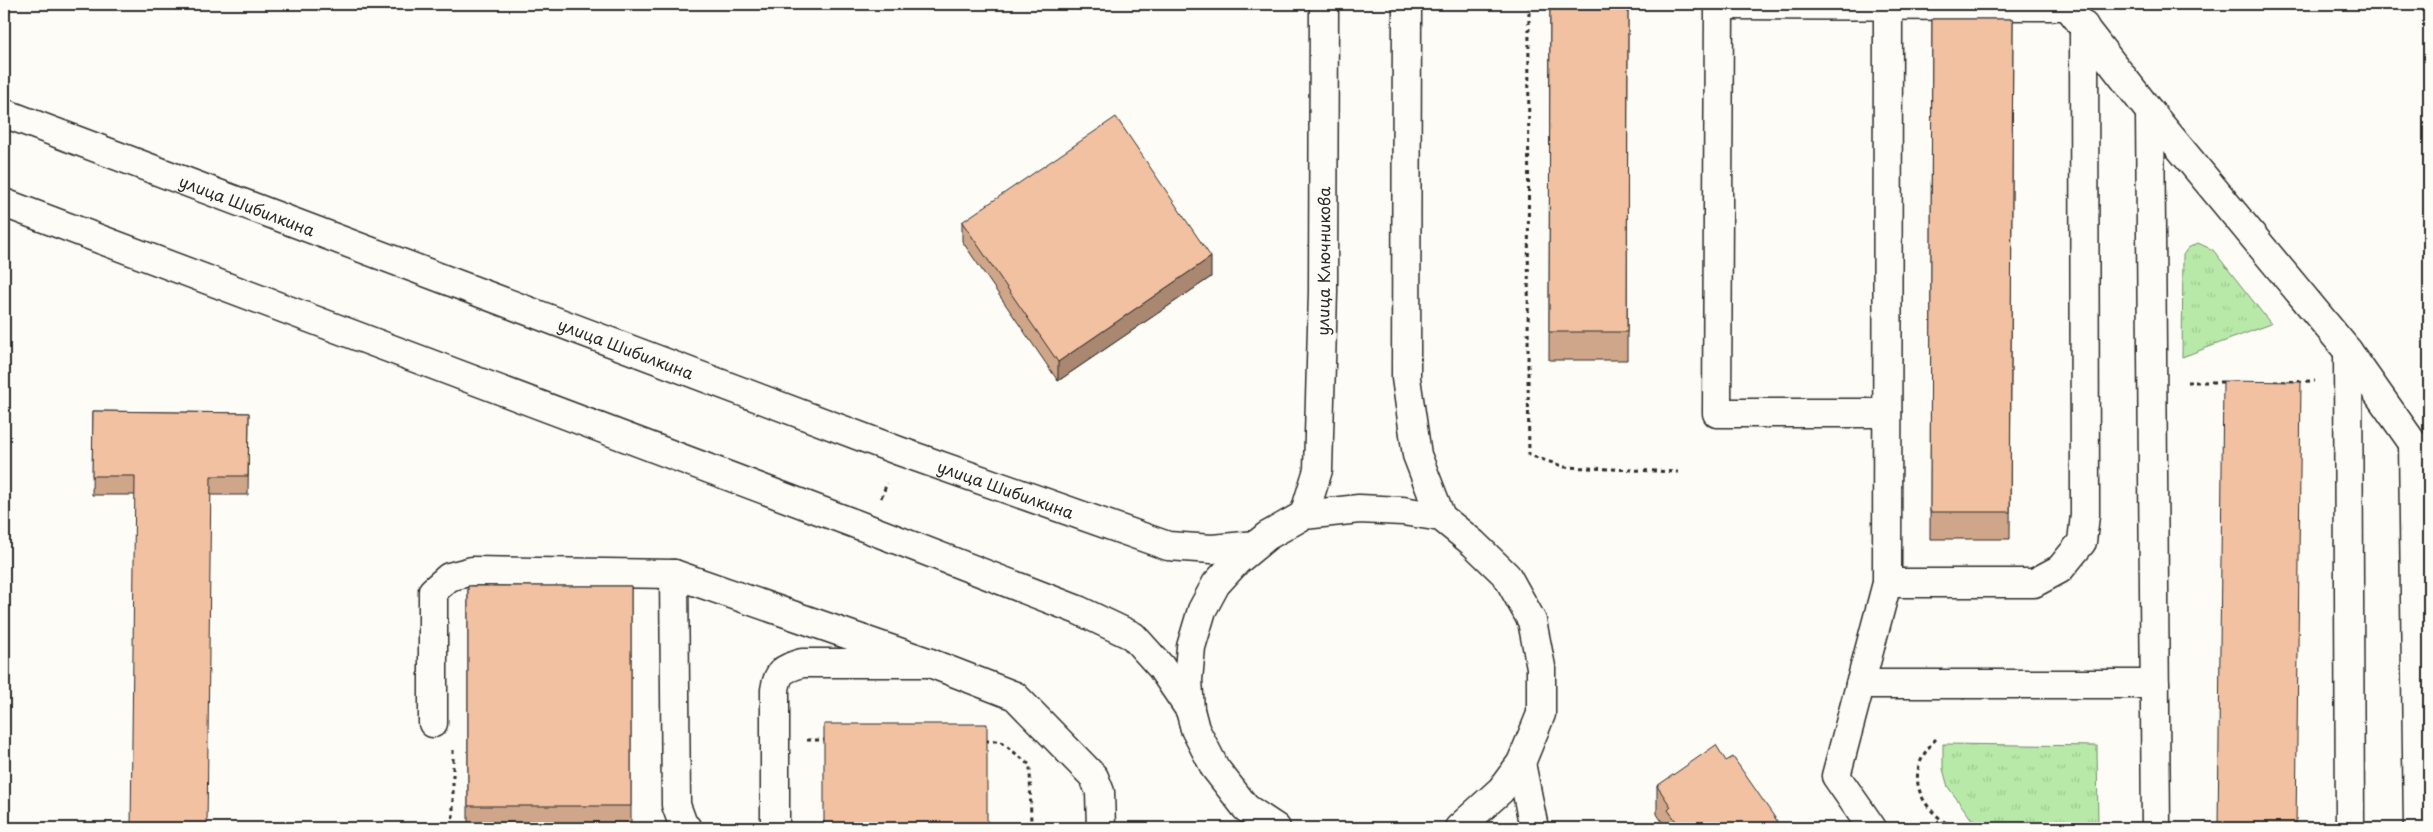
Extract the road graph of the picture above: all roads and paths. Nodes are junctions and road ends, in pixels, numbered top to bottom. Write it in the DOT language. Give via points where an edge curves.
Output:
graph roads {
  1 [pos="1324,4"];
  2 [pos="1407,4"];
  3 [pos="1529,4"];
  4 [pos="1719,4"];
  5 [pos="1802,4"];
  6 [pos="1888,5"];
  7 [pos="2073,12"];
  8 [pos="2150,112"];
  9 [pos="4,113"];
  10 [pos="4,203"];
  11 [pos="2348,351"];
  12 [pos="2316,381"];
  13 [pos="2183,382"];
  14 [pos="2231,382"];
  15 [pos="2269,382"];
  16 [pos="1887,413"];
  17 [pos="2413,443"];
  18 [pos="2429,466"];
  19 [pos="1678,472"];
  20 [pos="890,475"];
  21 [pos="880,500"];
  22 [pos="1304,515"];
  23 [pos="1441,517"];
  24 [pos="1256,545"];
  25 [pos="674,574"];
  26 [pos="1887,583"];
  27 [pos="930,664"];
  28 [pos="1860,684"];
  29 [pos="2155,684"];
  30 [pos="1190,710"];
  31 [pos="433,723"];
  32 [pos="1936,739"];
  33 [pos="836,740"];
  34 [pos="981,741"];
  35 [pos="453,749"];
  36 [pos="807,750"];
  37 [pos="1521,763"];
  38 [pos="453,828"];
  39 [pos="687,828"];
  40 [pos="775,828"];
  41 [pos="1030,828"];
  42 [pos="1101,828"];
  43 [pos="1276,828"];
  44 [pos="1459,828"];
  45 [pos="1534,828"];
  46 [pos="1872,828"];
  47 [pos="1954,828"];
  48 [pos="2156,828"];
  49 [pos="2350,828"];
  50 [pos="2418,828"];
  1 -- 22 [label="street, улица Ключникова" via="1323,292 1318,470"];
  2 -- 23 [label="street" via="1406,378 1417,455"];
  3 -- 19 [label="path" via="1530,455 1565,467"];
  4 -- 5 [label="street"];
  4 -- 16 [label="street" via="1717,413"];
  5 -- 6 [label="street"];
  6 -- 7 [label="street"];
  6 -- 16 [label="street"];
  7 -- 8 [label="street"];
  7 -- 26 [label="street" via="2085,516 2082,542 2060,569 2034,583"];
  8 -- 11 [label="street"];
  8 -- 29 [label="street"];
  9 -- 24 [label="street, улица Шибилкина" via="899,451 1168,546 1212,549"];
  10 -- 30 [label="street" via="1078,610 1133,636 1161,667"];
  11 -- 17 [label="street"];
  11 -- 49 [label="street"];
  12 -- 15 [label="path"];
  13 -- 14 [label="path"];
  16 -- 26 [label="street"];
  17 -- 18 [label="street"];
  17 -- 50 [label="street"];
  20 -- 21 [label="path"];
  22 -- 23 [label="street" via="1360,509"];
  22 -- 24 [label="street"];
  23 -- 37 [label="street" via="1507,576 1532,621 1541,667 1541,714"];
  24 -- 30 [label="street" via="1216,584 1202,610 1191,647"];
  25 -- 27 [label="street"];
  25 -- 31 [label="street" via="472,571 449,577 433,591"];
  25 -- 39 [label="street" via="676,805"];
  26 -- 28 [label="street"];
  27 -- 40 [label="street" via="802,664 785,668 777,677 775,690"];
  27 -- 42 [label="street" via="1015,696 1094,777 1100,792"];
  28 -- 29 [label="street"];
  28 -- 46 [label="street" via="1836,776"];
  29 -- 48 [label="street"];
  30 -- 43 [label="street" via="1195,729 1214,768 1246,808"];
  32 -- 47 [label="path" via="1920,764 1918,784 1931,812"];
  33 -- 36 [label="path" via="807,740"];
  34 -- 41 [label="path" via="1000,741 1030,765"];
  35 -- 38 [label="path"];
  37 -- 44 [label="street" via="1501,790"];
  37 -- 45 [label="street"];
}
